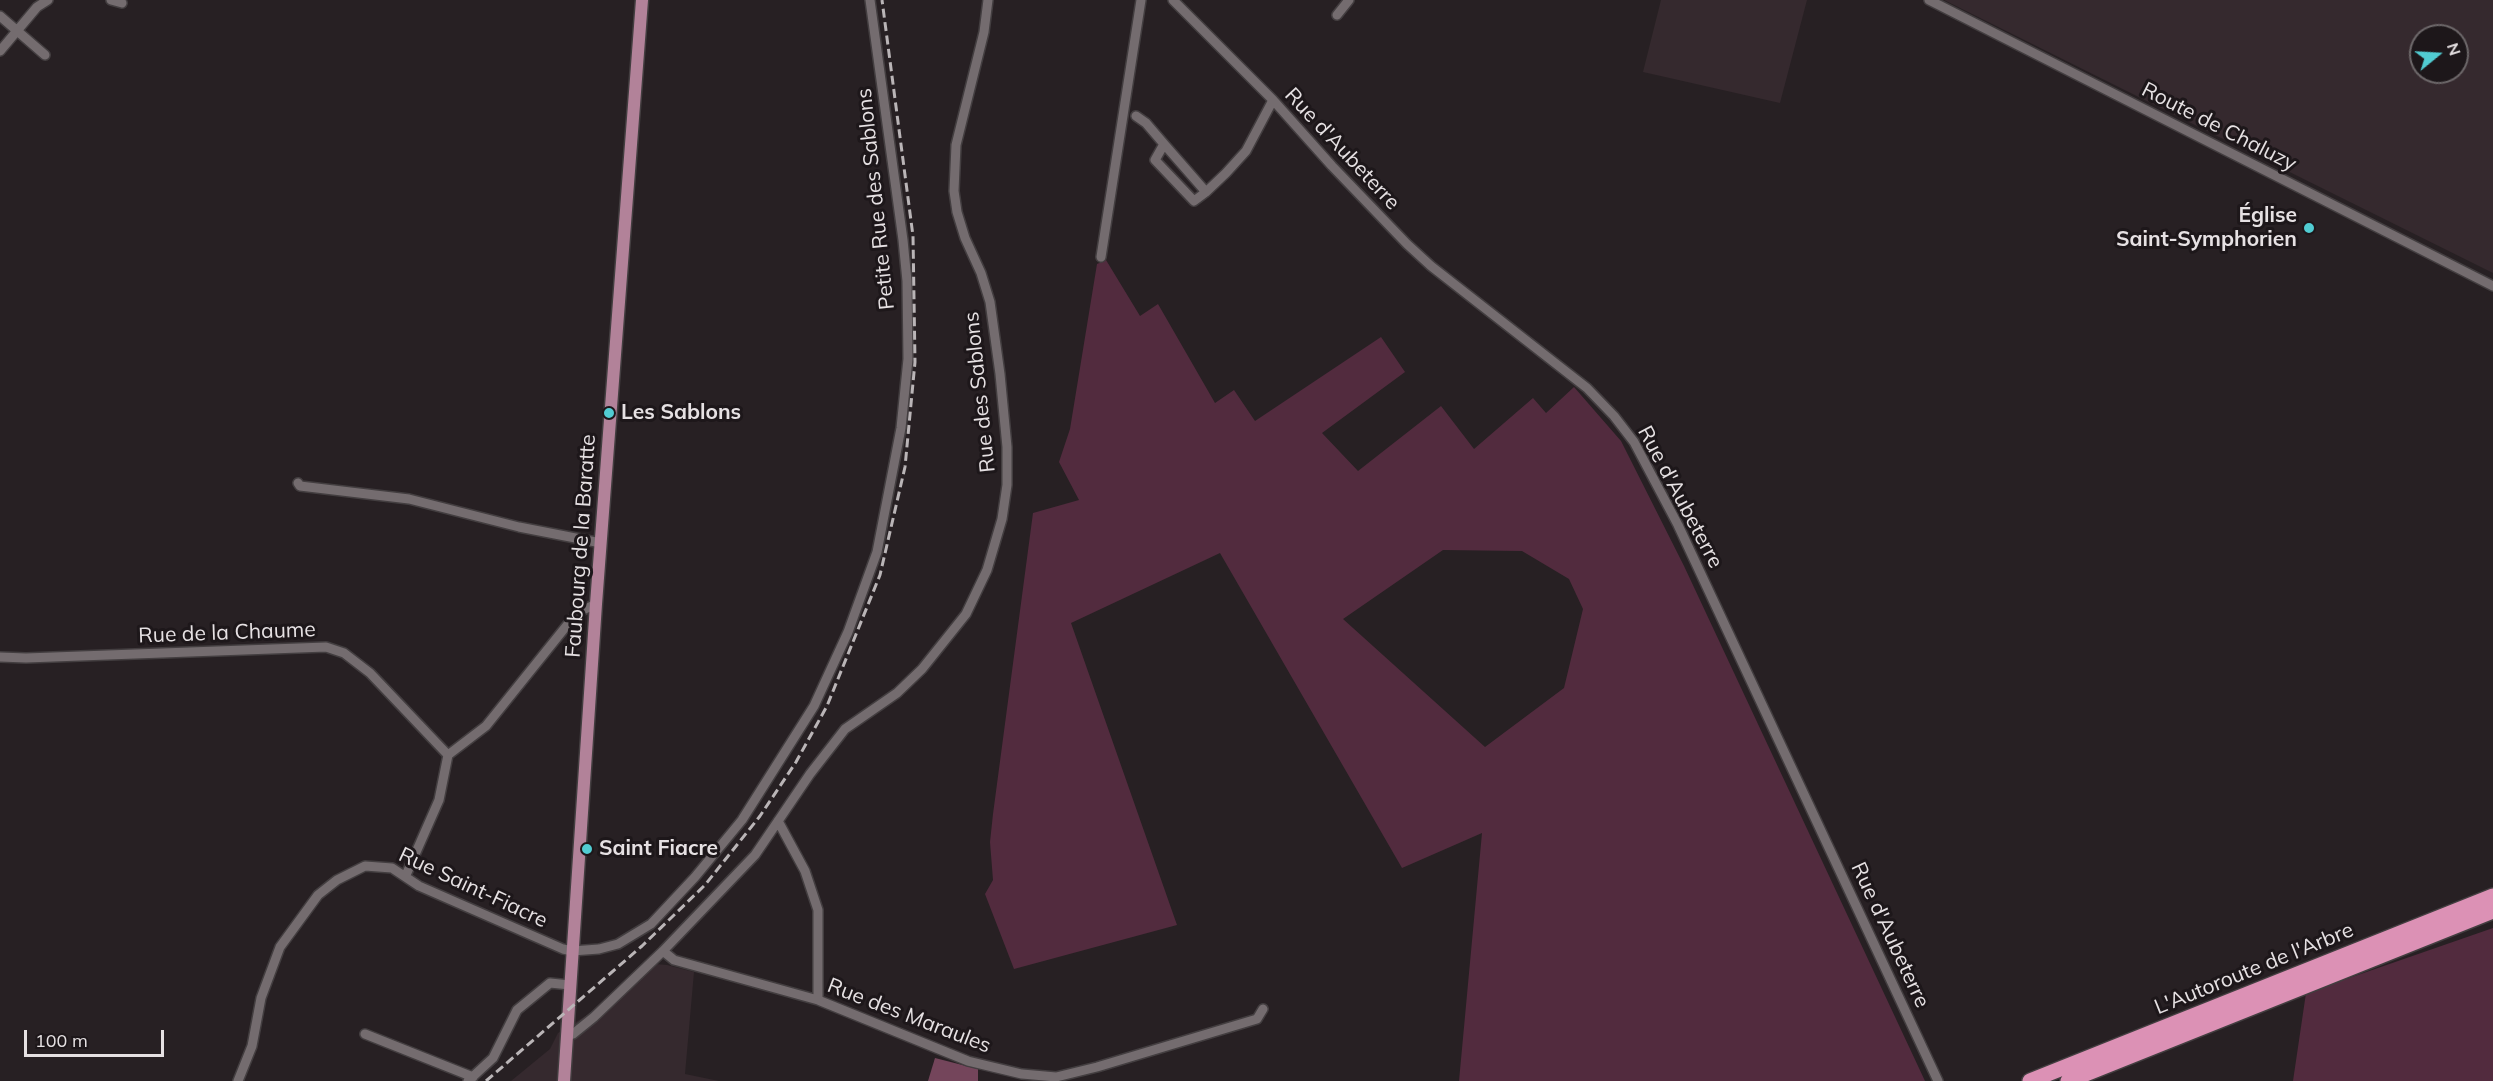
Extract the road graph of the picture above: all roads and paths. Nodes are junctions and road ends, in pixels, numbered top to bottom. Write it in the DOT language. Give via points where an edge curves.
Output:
graph roads {
  1 [pos="48,0"];
  2 [pos="111,0"];
  3 [pos="642,0"];
  4 [pos="870,0"];
  5 [pos="988,0"];
  6 [pos="1141,0"];
  7 [pos="1173,0"];
  8 [pos="1349,0"];
  9 [pos="1929,0"];
  10 [pos="122,3"];
  11 [pos="1337,15"];
  12 [pos="0,16"];
  13 [pos="17,30"];
  14 [pos="0,51"];
  15 [pos="45,55"];
  16 [pos="1273,100"];
  17 [pos="1136,116"];
  18 [pos="1164,144"];
  19 [pos="1206,192"];
  20 [pos="1101,257"];
  21 [pos="2493,285"];
  22 [pos="298,483"];
  23 [pos="601,543"];
  24 [pos="596,604"];
  25 [pos="0,657"];
  26 [pos="448,755"];
  27 [pos="778,821"];
  28 [pos="406,875"];
  29 [pos="2493,896"];
  30 [pos="2493,911"];
  31 [pos="572,951"];
  32 [pos="663,951"];
  33 [pos="570,985"];
  34 [pos="818,1000"];
  35 [pos="1263,1009"];
  36 [pos="365,1034"];
  37 [pos="567,1036"];
  38 [pos="471,1079"];
  39 [pos="1938,1080"];
  40 [pos="238,1081"];
  41 [pos="564,1081"];
  42 [pos="2030,1081"];
  43 [pos="2068,1081"];
  1 -- 13 [label="street"];
  2 -- 10 [label="street"];
  3 -- 23 [label="main road, Faubourg de la Baratte"];
  4 -- 31 [label="street, Petite Rue des Sablons" via="903,240 908,358 901,428 877,552 848,632 814,706 742,820 651,924 618,944"];
  5 -- 27 [label="street, Rue des Sablons" via="956,145 954,191 965,238 990,302 1007,447 1002,519 987,570 966,614 922,669 897,693 845,729"];
  6 -- 20 [label="street"];
  7 -- 16 [label="street, Rue d'Aubeterre"];
  8 -- 11 [label="street"];
  9 -- 21 [label="street, Route de Chaluzy"];
  12 -- 13 [label="street"];
  13 -- 14 [label="street"];
  13 -- 15 [label="street"];
  16 -- 19 [label="street" via="1245,152"];
  16 -- 39 [label="street, Rue d'Aubeterre" via="1407,244 1587,388 1634,442 1678,525"];
  17 -- 18 [label="street"];
  18 -- 19 [label="street"];
  18 -- 19 [label="street" via="1155,160 1194,201"];
  22 -- 23 [label="street" via="409,499"];
  23 -- 24 [label="main road, Faubourg de la Baratte"];
  24 -- 26 [label="street" via="572,619 486,726"];
  24 -- 31 [label="main road, Faubourg de la Baratte"];
  25 -- 26 [label="street, Rue de la Chaume" via="326,647 344,653 370,673"];
  26 -- 28 [label="street" via="439,800"];
  27 -- 32 [label="street, Rue des Sablons" via="754,855"];
  27 -- 34 [label="street" via="805,871 818,910"];
  28 -- 31 [label="street, Rue Saint-Fiacre" via="429,891"];
  28 -- 40 [label="street, Rue Saint-Fiacre" via="384,866 365,866 318,895 280,947 270,970 252,1046"];
  29 -- 42 [label="highway, L'Autoroute de l'Arbre"];
  30 -- 43 [label="highway, L'Autoroute de l'Arbre"];
  31 -- 33 [label="main road, Faubourg de la Baratte"];
  32 -- 34 [label="street, Rue des Maraules" via="674,960"];
  32 -- 37 [label="street" via="594,1017"];
  33 -- 37 [label="main road, Faubourg de la Baratte"];
  33 -- 38 [label="street" via="550,983 517,1010 497,1051"];
  34 -- 35 [label="street, Rue des Maraules" via="968,1061 1022,1074 1056,1077 1257,1018"];
  36 -- 38 [label="street"];
  37 -- 41 [label="main road, Faubourg de la Baratte"];
}
